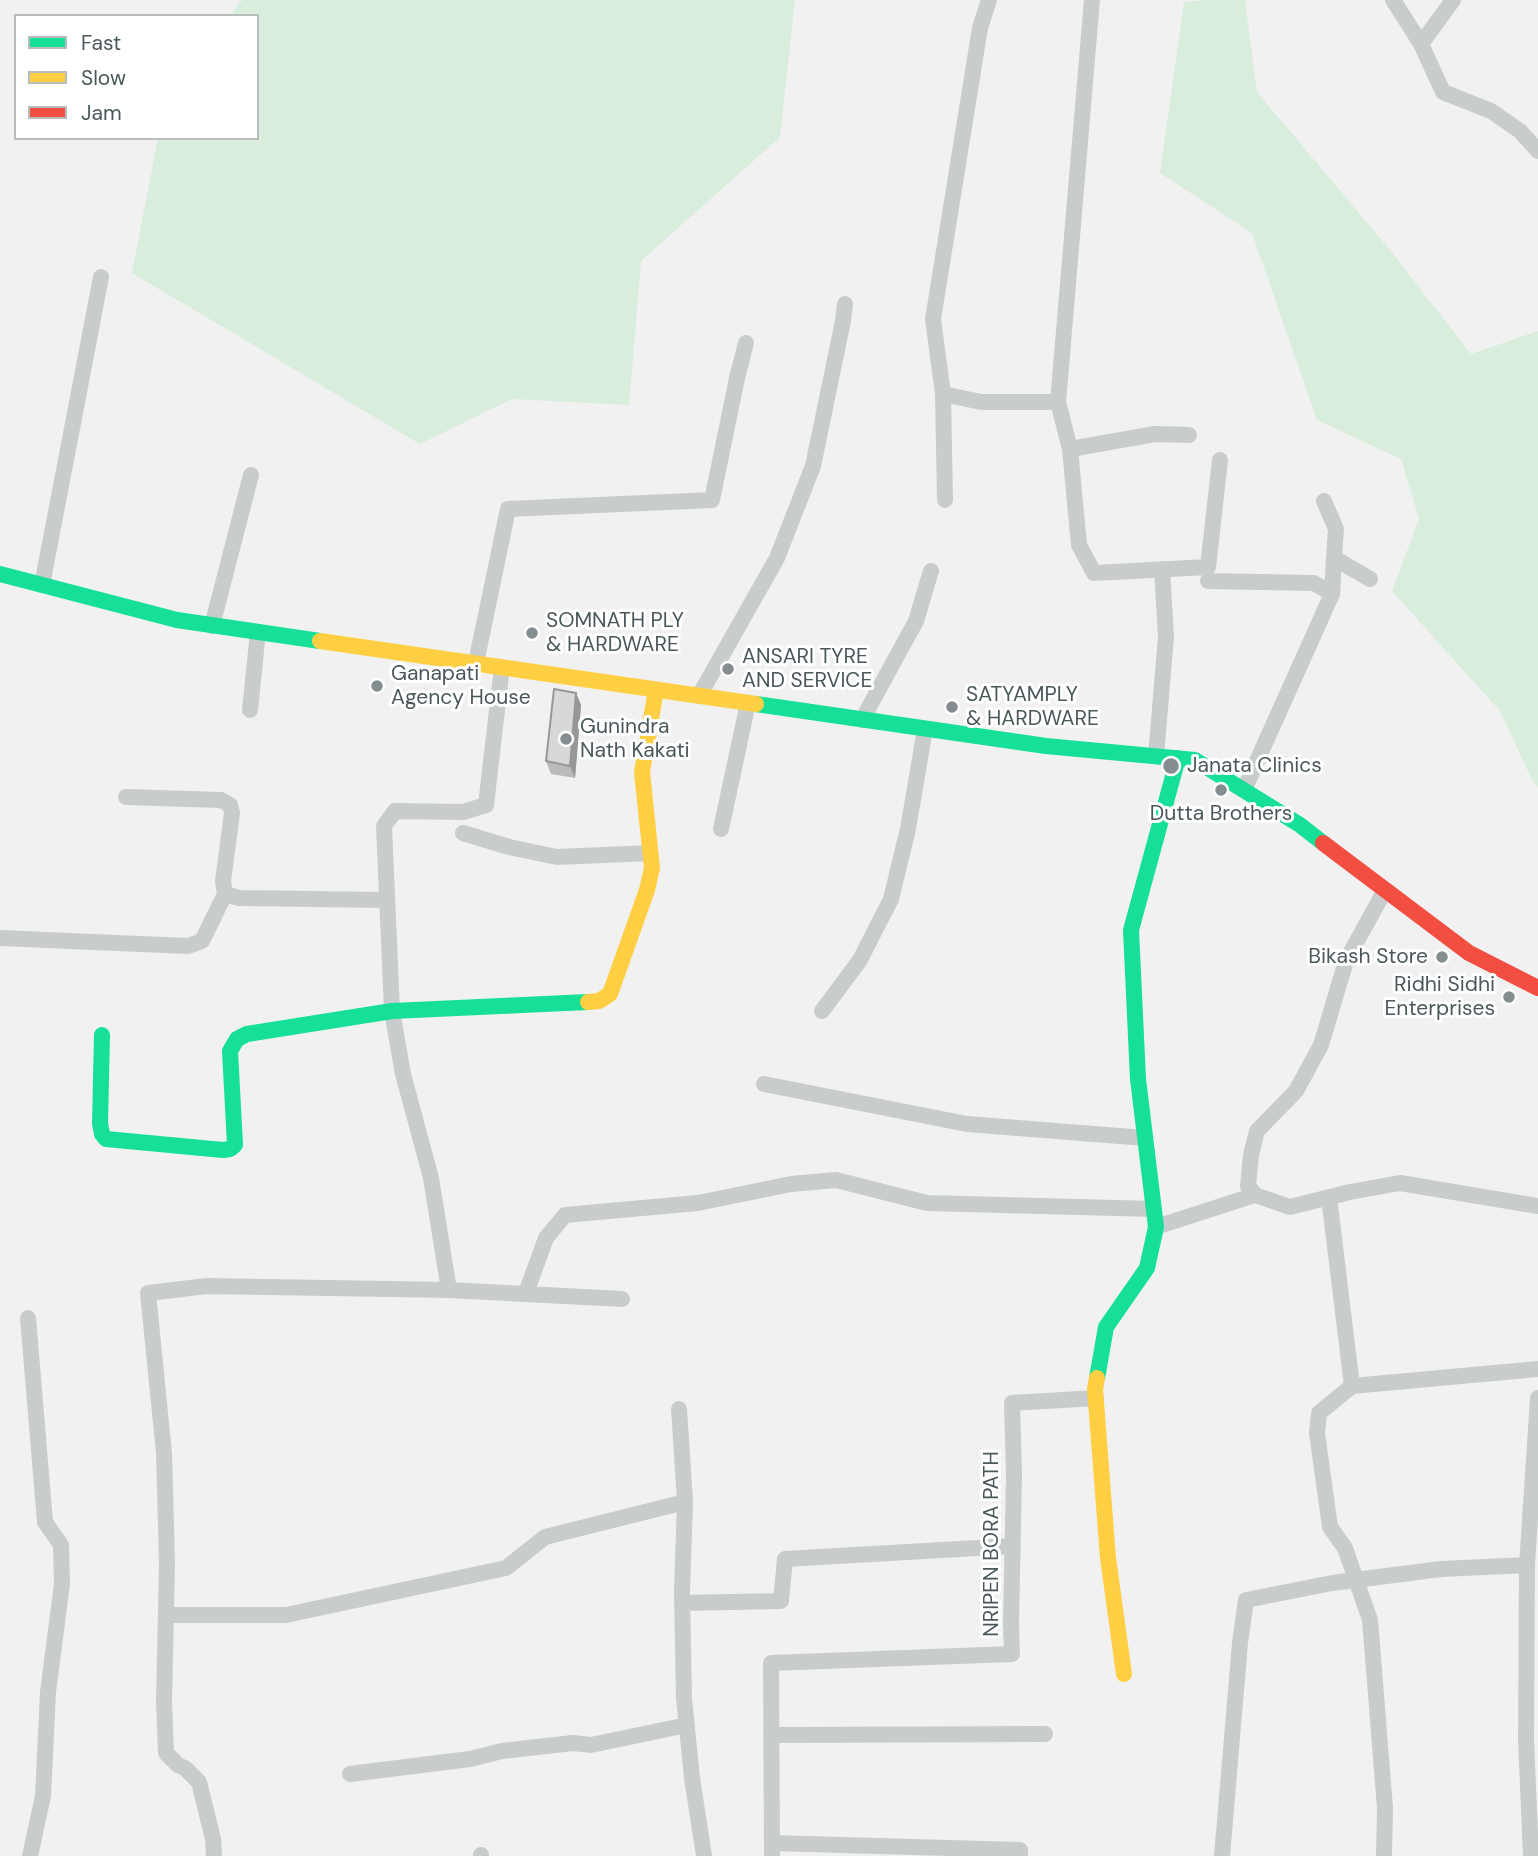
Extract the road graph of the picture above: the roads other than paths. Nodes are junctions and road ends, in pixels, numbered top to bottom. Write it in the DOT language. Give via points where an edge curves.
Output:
graph roads {
  1 [pos="989,0"];
  2 [pos="1092,0"];
  3 [pos="1394,0"];
  4 [pos="1453,0"];
  5 [pos="1421,44"];
  6 [pos="1538,151"];
  7 [pos="101,277"];
  8 [pos="845,304"];
  9 [pos="747,343"];
  10 [pos="943,394"];
  11 [pos="1058,402"];
  12 [pos="1189,435"];
  13 [pos="1069,449"];
  14 [pos="1220,460"];
  15 [pos="251,475"];
  16 [pos="945,500"];
  17 [pos="1324,502"];
  18 [pos="1334,558"];
  19 [pos="1162,569"];
  20 [pos="931,571"];
  21 [pos="0,574"];
  22 [pos="1370,579"];
  23 [pos="1208,581"];
  24 [pos="42,585"];
  25 [pos="1332,594"];
  26 [pos="212,626"];
  27 [pos="258,632"];
  28 [pos="475,663"];
  29 [pos="502,667"];
  30 [pos="656,690"];
  31 [pos="699,696"];
  32 [pos="748,703"];
  33 [pos="250,710"];
  34 [pos="862,720"];
  35 [pos="925,729"];
  36 [pos="1156,756"];
  37 [pos="1178,758"];
  38 [pos="1244,790"];
  39 [pos="126,797"];
  40 [pos="721,829"];
  41 [pos="463,833"];
  42 [pos="650,853"];
  43 [pos="1385,890"];
  44 [pos="225,894"];
  45 [pos="387,900"];
  46 [pos="0,938"];
  47 [pos="1538,988"];
  48 [pos="392,1011"];
  49 [pos="822,1011"];
  50 [pos="102,1035"];
  51 [pos="764,1084"];
  52 [pos="1145,1138"];
  53 [pos="1255,1195"];
  54 [pos="1329,1197"];
  55 [pos="1538,1206"];
  56 [pos="1154,1209"];
  57 [pos="1156,1227"];
  58 [pos="449,1290"];
  59 [pos="526,1293"];
  60 [pos="622,1299"];
  61 [pos="28,1318"];
  62 [pos="1538,1369"];
  63 [pos="1352,1386"];
  64 [pos="1096,1398"];
  65 [pos="1538,1398"];
  66 [pos="679,1409"];
  67 [pos="685,1502"];
  68 [pos="1012,1546"];
  69 [pos="1527,1565"];
  70 [pos="1356,1581"];
  71 [pos="683,1603"];
  72 [pos="166,1615"];
  73 [pos="1124,1675"];
  74 [pos="1532,1709"];
  75 [pos="687,1725"];
  76 [pos="1045,1734"];
  77 [pos="771,1735"];
  78 [pos="350,1774"];
  79 [pos="772,1849"];
  80 [pos="921,1852"];
  81 [pos="30,1856"];
  82 [pos="214,1856"];
  83 [pos="704,1856"];
  84 [pos="1020,1856"];
  85 [pos="1222,1856"];
  86 [pos="1384,1856"];
  87 [pos="1531,1856"];
  1 -- 10 [label="street" via="933,319"];
  2 -- 11 [label="street"];
  3 -- 5 [label="street"];
  4 -- 5 [label="street"];
  5 -- 6 [label="street" via="1443,92 1491,111 1520,131"];
  7 -- 24 [label="street"];
  8 -- 31 [label="street" via="813,466 777,558"];
  9 -- 28 [label="street" via="712,500 508,509"];
  10 -- 11 [label="street" via="981,402"];
  10 -- 16 [label="street"];
  11 -- 13 [label="street"];
  12 -- 13 [label="street" via="1155,434"];
  13 -- 19 [label="street" via="1079,545 1094,573"];
  14 -- 19 [label="street" via="1208,567"];
  15 -- 26 [label="street"];
  17 -- 18 [label="street" via="1336,529"];
  18 -- 22 [label="street"];
  18 -- 25 [label="street"];
  19 -- 36 [label="street" via="1166,637"];
  20 -- 34 [label="street" via="916,621"];
  21 -- 24 [label="street"];
  23 -- 25 [label="street" via="1314,583"];
  24 -- 26 [label="street"];
  25 -- 38 [label="street"];
  26 -- 27 [label="street"];
  27 -- 28 [label="street"];
  27 -- 33 [label="street"];
  28 -- 29 [label="street"];
  29 -- 30 [label="street"];
  29 -- 45 [label="street" via="486,805 463,812 395,811 384,826"];
  30 -- 31 [label="street"];
  30 -- 42 [label="street" via="642,772"];
  31 -- 32 [label="street"];
  32 -- 34 [label="street"];
  32 -- 40 [label="street"];
  34 -- 35 [label="street"];
  35 -- 36 [label="street"];
  35 -- 49 [label="street" via="891,899 860,960"];
  36 -- 37 [label="street"];
  37 -- 38 [label="street" via="1195,760"];
  37 -- 52 [label="street" via="1131,930"];
  38 -- 43 [label="street" via="1300,825"];
  39 -- 44 [label="street" via="220,800 229,805"];
  41 -- 42 [label="street" via="557,858"];
  42 -- 48 [label="street" via="648,890 610,994 599,1001"];
  43 -- 47 [label="street" via="1469,953"];
  43 -- 53 [label="street" via="1346,961 1321,1045 1296,1091 1257,1131 1248,1186"];
  44 -- 45 [label="street"];
  44 -- 46 [label="street" via="202,941 188,946"];
  45 -- 48 [label="street"];
  48 -- 50 [label="street" via="237,1039 230,1051 235,1145 223,1150 106,1139 100,1124"];
  48 -- 58 [label="street" via="403,1074 431,1178"];
  51 -- 52 [label="street" via="967,1124"];
  52 -- 56 [label="street"];
  53 -- 54 [label="street" via="1290,1207"];
  53 -- 57 [label="street"];
  54 -- 55 [label="street" via="1400,1183"];
  54 -- 63 [label="street"];
  56 -- 57 [label="street"];
  56 -- 59 [label="street" via="927,1203 836,1180 791,1184 698,1203 565,1215 546,1238"];
  57 -- 64 [label="street" via="1147,1268 1106,1327"];
  58 -- 59 [label="street"];
  58 -- 72 [label="street" via="207,1286 148,1293 163,1453"];
  59 -- 60 [label="street"];
  61 -- 81 [label="street" via="45,1522 61,1545 62,1584 48,1692 43,1796"];
  62 -- 63 [label="street"];
  63 -- 70 [label="street" via="1319,1413 1317,1433 1330,1527 1345,1548"];
  64 -- 68 [label="street, NRIPEN BORA PATH" via="1012,1403"];
  64 -- 73 [label="street" via="1108,1558"];
  65 -- 69 [label="street"];
  66 -- 67 [label="street"];
  67 -- 71 [label="street"];
  67 -- 72 [label="street" via="545,1536 506,1568 286,1615"];
  68 -- 71 [label="street" via="785,1559 780,1601"];
  68 -- 77 [label="street, NRIPEN BORA PATH" via="1012,1654 771,1662"];
  69 -- 70 [label="street" via="1441,1569"];
  69 -- 74 [label="street"];
  70 -- 85 [label="street" via="1246,1600"];
  70 -- 86 [label="street" via="1370,1620 1385,1808"];
  71 -- 75 [label="street"];
  72 -- 82 [label="street" via="166,1753 199,1782"];
  74 -- 87 [label="street"];
  75 -- 78 [label="street" via="591,1745 502,1751"];
  75 -- 83 [label="street"];
  76 -- 77 [label="street"];
  77 -- 79 [label="street"];
  79 -- 80 [label="street"];
  80 -- 84 [label="street" via="1020,1850"];
}
